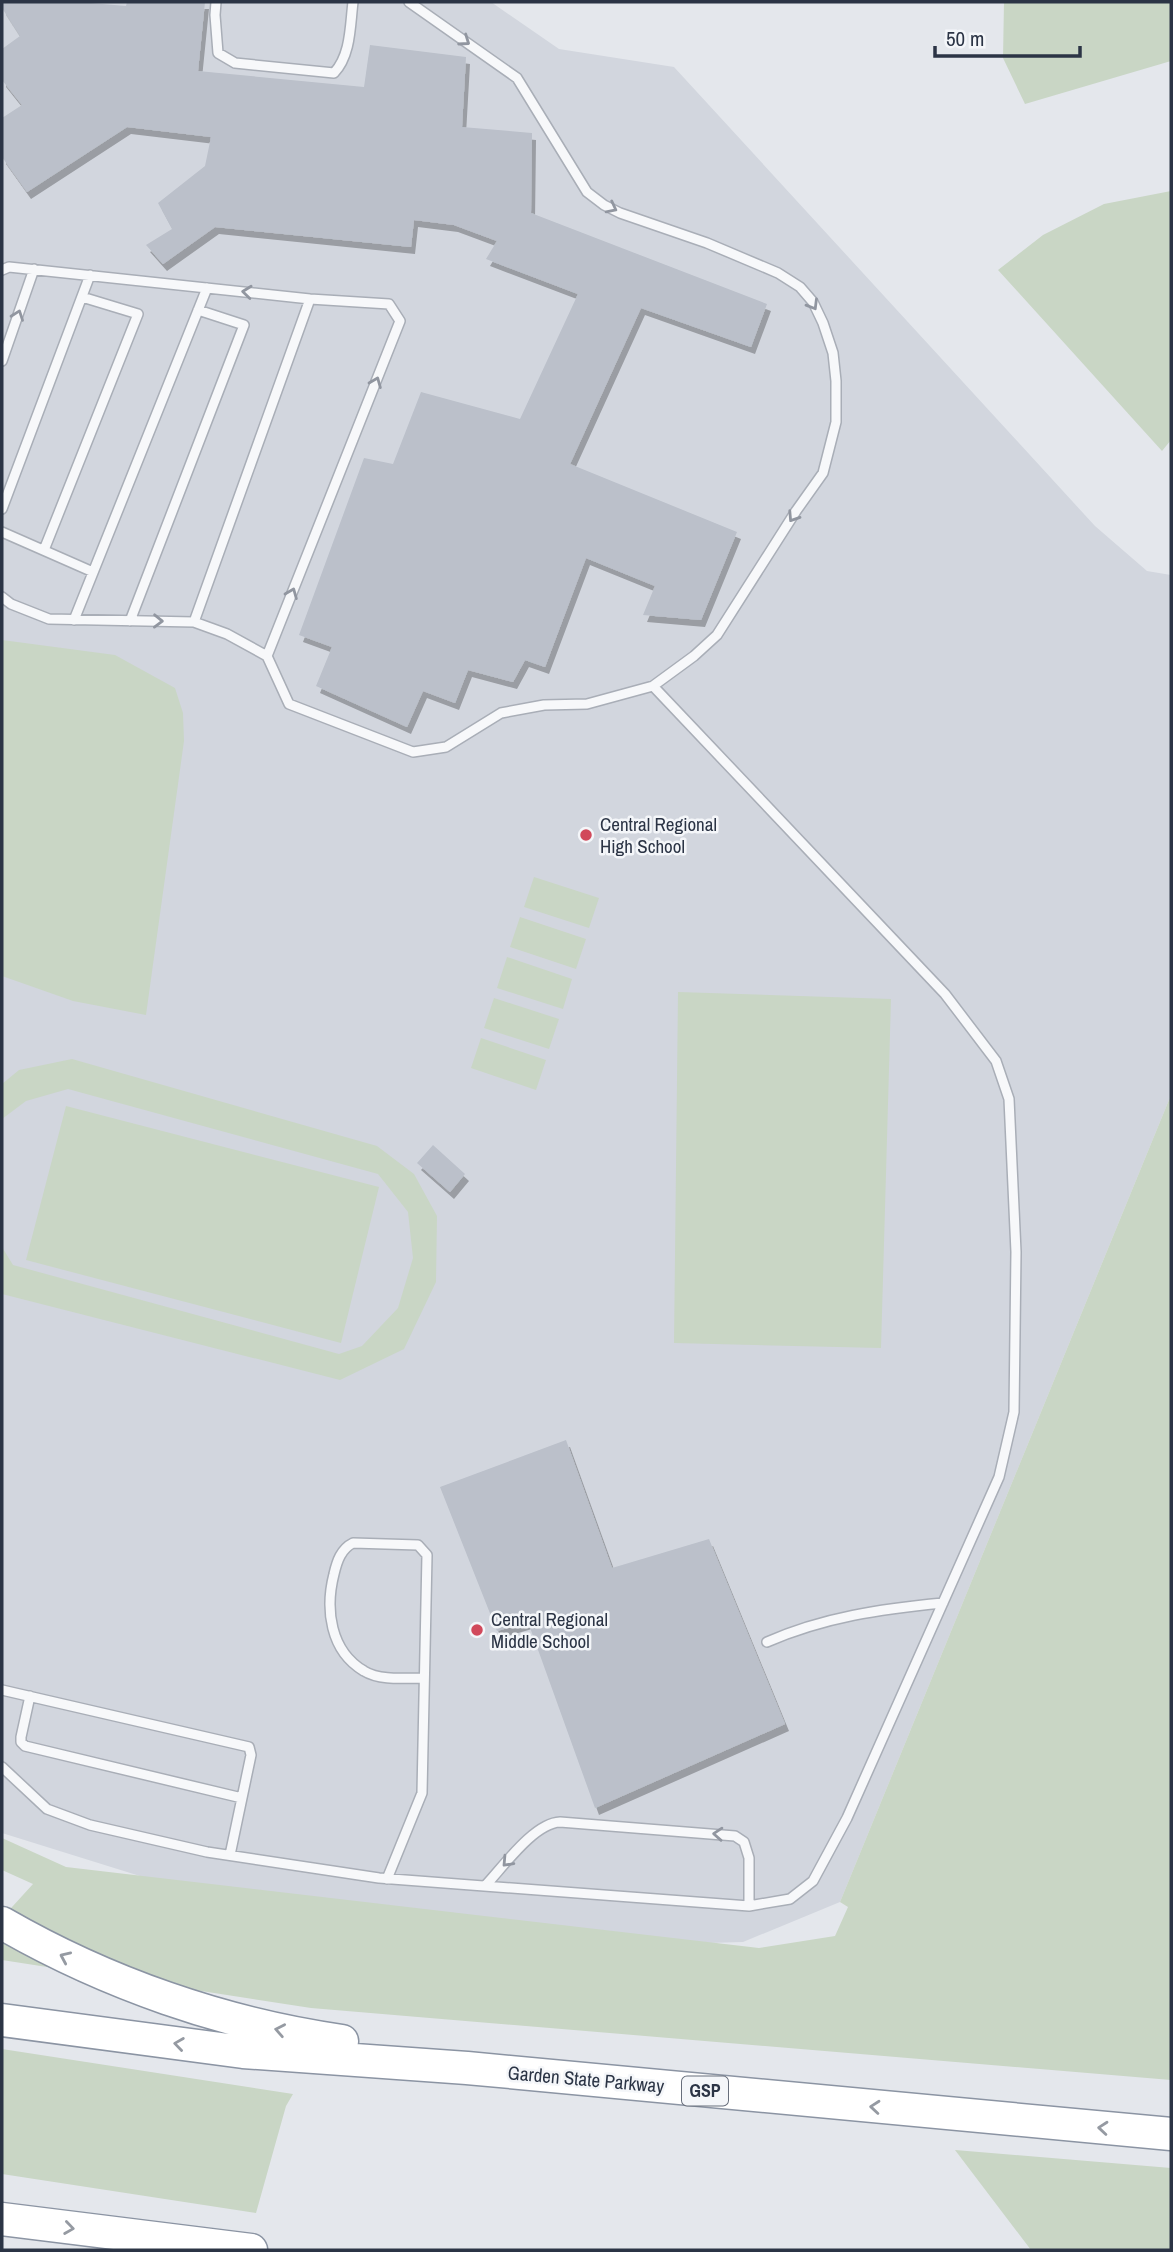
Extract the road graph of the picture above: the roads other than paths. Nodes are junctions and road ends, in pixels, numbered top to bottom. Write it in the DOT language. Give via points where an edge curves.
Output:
graph roads {
  1 [pos="216,2"];
  2 [pos="353,2"];
  3 [pos="409,2"];
  4 [pos="2,270"];
  5 [pos="34,270"];
  6 [pos="90,275"];
  7 [pos="207,288"];
  8 [pos="82,297"];
  9 [pos="310,299"];
  10 [pos="198,310"];
  11 [pos="2,361"];
  12 [pos="2,509"];
  13 [pos="2,532"];
  14 [pos="44,550"];
  15 [pos="93,572"];
  16 [pos="2,597"];
  17 [pos="74,621"];
  18 [pos="130,621"];
  19 [pos="194,622"];
  20 [pos="267,656"];
  21 [pos="653,686"];
  22 [pos="943,1604"];
  23 [pos="767,1642"];
  24 [pos="424,1678"];
  25 [pos="2,1690"];
  26 [pos="30,1696"];
  27 [pos="2,1767"];
  28 [pos="242,1798"];
  29 [pos="230,1855"];
  30 [pos="387,1879"];
  31 [pos="485,1886"];
  32 [pos="749,1906"];
  33 [pos="2,1923"];
  34 [pos="2,2020"];
  35 [pos="467,2068"];
  36 [pos="1171,2134"];
  37 [pos="2,2219"];
  38 [pos="251,2250"];
  1 -- 2 [label="lane" via="218,52 226,58 235,63 334,73 346,53"];
  3 -- 21 [label="lane, one-way" via="517,78 587,192 620,213 778,273 800,287 823,323 833,353 836,394 836,422 823,473 717,635"];
  4 -- 5 [label="lane"];
  5 -- 6 [label="lane"];
  11 -- 5 [label="lane, one-way"];
  6 -- 7 [label="lane"];
  6 -- 8 [label="lane"];
  9 -- 7 [label="lane, one-way"];
  7 -- 10 [label="lane"];
  8 -- 12 [label="lane"];
  8 -- 14 [label="lane" via="138,314"];
  9 -- 19 [label="lane"];
  20 -- 9 [label="lane, one-way" via="400,321 389,304"];
  10 -- 15 [label="lane"];
  10 -- 18 [label="lane" via="244,325"];
  13 -- 14 [label="lane"];
  14 -- 15 [label="lane"];
  15 -- 17 [label="lane"];
  16 -- 17 [label="lane" via="49,619"];
  17 -- 18 [label="lane"];
  18 -- 19 [label="lane, one-way"];
  19 -- 20 [label="lane"];
  20 -- 21 [label="lane" via="289,704 413,752 446,747 501,713 587,704"];
  21 -- 22 [label="lane" via="945,994 996,1060 1009,1099 1016,1252 1014,1412 999,1477"];
  22 -- 23 [label="lane" via="873,1610 797,1629"];
  22 -- 32 [label="lane" via="847,1818 813,1881 790,1899"];
  24 -- 24 [label="lane" via="427,1555 418,1545 353,1543 345,1547 330,1587 329,1611 341,1648 366,1673"];
  24 -- 30 [label="lane" via="422,1793"];
  25 -- 26 [label="lane"];
  26 -- 28 [label="lane" via="21,1737 25,1746"];
  26 -- 28 [label="lane" via="245,1745 251,1755"];
  27 -- 29 [label="lane" via="47,1809 90,1825"];
  28 -- 29 [label="lane"];
  29 -- 30 [label="lane"];
  30 -- 31 [label="lane"];
  31 -- 32 [label="lane"];
  32 -- 31 [label="lane, one-way" via="749,1858 744,1842 735,1836 560,1822 539,1829"];
  35 -- 33 [label="highway, one-way" via="362,2043 270,2028 190,2006 68,1958"];
  35 -- 34 [label="highway, Garden State Parkway / GSP, one-way" via="243,2052"];
  36 -- 35 [label="highway, Garden State Parkway / GSP, one-way"];
  37 -- 38 [label="highway, one-way"];
}
